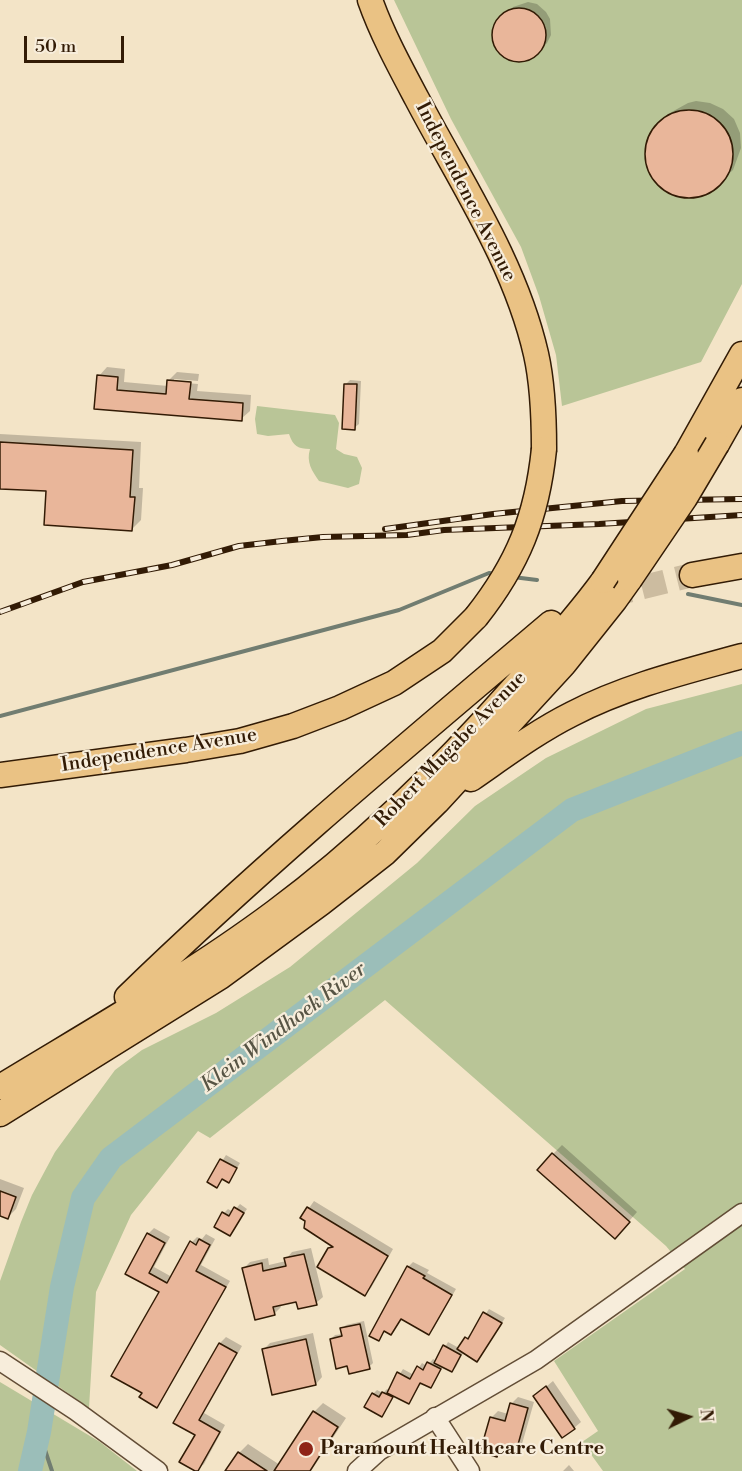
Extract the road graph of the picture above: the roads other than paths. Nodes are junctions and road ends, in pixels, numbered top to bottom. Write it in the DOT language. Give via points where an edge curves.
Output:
graph roads {
  1 [pos="370,0"];
  2 [pos="742,354"];
  3 [pos="742,400"];
  4 [pos="742,566"];
  5 [pos="692,575"];
  6 [pos="551,623"];
  7 [pos="742,656"];
  8 [pos="554,659"];
  9 [pos="0,775"];
  10 [pos="437,802"];
  11 [pos="91,1032"];
  12 [pos="0,1087"];
  13 [pos="0,1114"];
  14 [pos="742,1214"];
  15 [pos="0,1361"];
  16 [pos="435,1418"];
  17 [pos="158,1471"];
  18 [pos="357,1471"];
  19 [pos="470,1471"];
  1 -- 9 [label="main road, Independence Avenue, bridge" via="404,74 493,239 529,326 541,379 542,474 533,515 507,574 476,617 442,651 394,683 340,708 240,741"];
  2 -- 8 [label="main road, Robert Mugabe Avenue, bridge" via="686,454"];
  3 -- 8 [label="main road, Robert Mugabe Avenue, bridge" via="685,498 615,600"];
  4 -- 5 [label="main road"];
  6 -- 11 [label="main road" via="329,812 175,950"];
  7 -- 10 [label="main road" via="629,688 596,702 560,721"];
  8 -- 10 [label="main road, Robert Mugabe Avenue"];
  8 -- 11 [label="main road, Robert Mugabe Avenue" via="375,829 276,911"];
  10 -- 13 [label="main road, Robert Mugabe Avenue" via="385,853 248,957"];
  11 -- 12 [label="main road, Robert Mugabe Avenue"];
  14 -- 16 [label="street" via="536,1360"];
  15 -- 17 [label="street"];
  16 -- 18 [label="street" via="379,1451"];
  16 -- 19 [label="street"];
}
